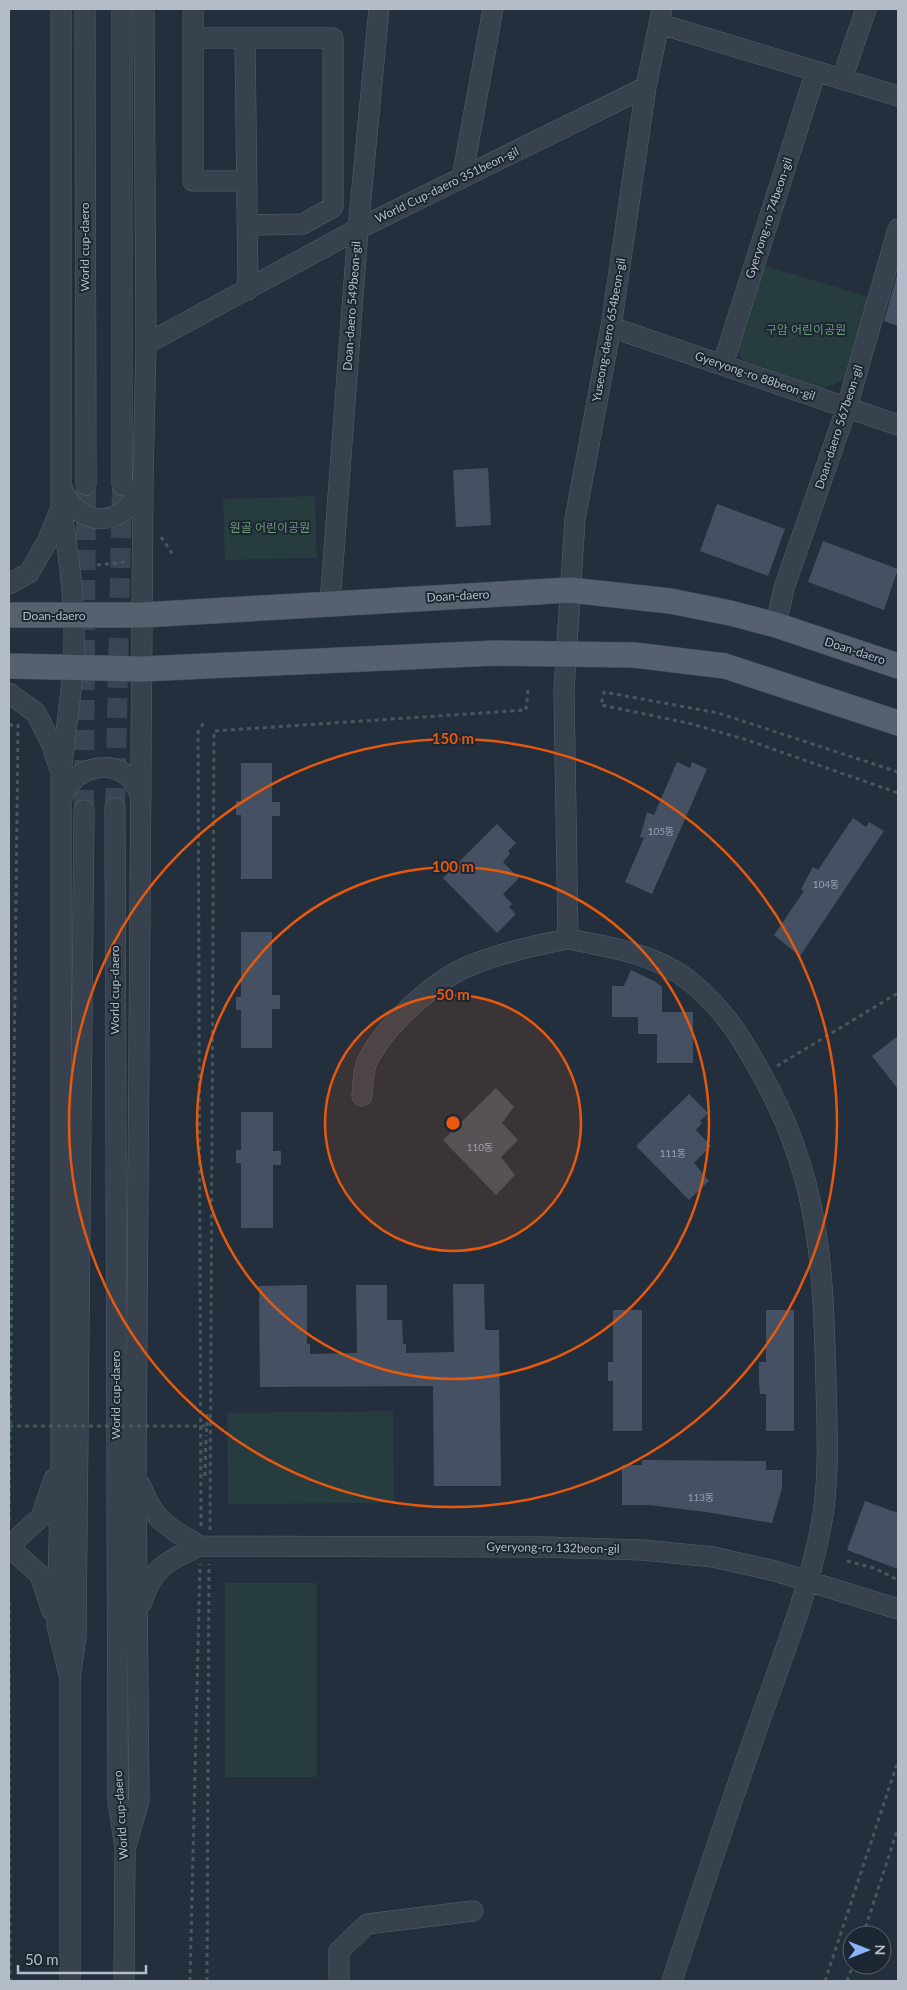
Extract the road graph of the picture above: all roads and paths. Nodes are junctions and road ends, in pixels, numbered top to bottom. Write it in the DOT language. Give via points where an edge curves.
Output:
graph roads {
  1 [pos="61,9"];
  2 [pos="85,9"];
  3 [pos="122,9"];
  4 [pos="144,9"];
  5 [pos="193,9"];
  6 [pos="380,9"];
  7 [pos="493,9"];
  8 [pos="866,9"];
  9 [pos="661,16"];
  10 [pos="193,38"];
  11 [pos="245,38"];
  12 [pos="816,71"];
  13 [pos="842,79"];
  14 [pos="646,87"];
  15 [pos="898,96"];
  16 [pos="462,178"];
  17 [pos="246,180"];
  18 [pos="247,225"];
  19 [pos="358,229"];
  20 [pos="898,229"];
  21 [pos="248,290"];
  22 [pos="611,326"];
  23 [pos="146,344"];
  24 [pos="722,364"];
  25 [pos="847,407"];
  26 [pos="898,425"];
  27 [pos="60,480"];
  28 [pos="143,480"];
  29 [pos="86,485"];
  30 [pos="122,485"];
  31 [pos="60,508"];
  32 [pos="136,561"];
  33 [pos="97,565"];
  34 [pos="9,584"];
  35 [pos="570,590"];
  36 [pos="330,604"];
  37 [pos="9,615"];
  38 [pos="143,615"];
  39 [pos="74,616"];
  40 [pos="776,625"];
  41 [pos="567,653"];
  42 [pos="9,666"];
  43 [pos="898,666"];
  44 [pos="73,668"];
  45 [pos="142,669"];
  46 [pos="528,690"];
  47 [pos="9,692"];
  48 [pos="204,722"];
  49 [pos="898,722"];
  50 [pos="9,725"];
  51 [pos="898,772"];
  52 [pos="61,773"];
  53 [pos="898,793"];
  54 [pos="142,807"];
  55 [pos="114,808"];
  56 [pos="84,810"];
  57 [pos="61,811"];
  58 [pos="568,939"];
  59 [pos="898,994"];
  60 [pos="775,1067"];
  61 [pos="362,1096"];
  62 [pos="208,1413"];
  63 [pos="9,1426"];
  64 [pos="207,1426"];
  65 [pos="61,1460"];
  66 [pos="136,1474"];
  67 [pos="206,1476"];
  68 [pos="9,1524"];
  69 [pos="9,1546"];
  70 [pos="205,1546"];
  71 [pos="847,1562"];
  72 [pos="809,1580"];
  73 [pos="898,1580"];
  74 [pos="9,1602"];
  75 [pos="898,1609"];
  76 [pos="138,1616"];
  77 [pos="57,1625"];
  78 [pos="70,1678"];
  79 [pos="898,1761"];
  80 [pos="898,1828"];
  81 [pos="125,1849"];
  82 [pos="473,1912"];
  83 [pos="865,1925"];
  84 [pos="10,1981"];
  85 [pos="70,1981"];
  86 [pos="124,1981"];
  87 [pos="190,1981"];
  88 [pos="207,1981"];
  89 [pos="339,1981"];
  90 [pos="672,1981"];
  91 [pos="825,1981"];
  1 -- 27 [label="street"];
  2 -- 29 [label="street, World cup-daero"];
  3 -- 30 [label="street"];
  4 -- 23 [label="street"];
  5 -- 10 [label="street"];
  6 -- 19 [label="street, Doan-daero 549beon-gil"];
  7 -- 16 [label="street"];
  8 -- 13 [label="street"];
  9 -- 12 [label="street"];
  9 -- 14 [label="street, Yuseong-daero 654beon-gil"];
  10 -- 11 [label="street"];
  10 -- 17 [label="street" via="193,180"];
  11 -- 17 [label="street"];
  11 -- 18 [label="street" via="332,38 332,207 303,224"];
  12 -- 13 [label="street"];
  12 -- 24 [label="street, Gyeryong-ro 74beon-gil"];
  13 -- 15 [label="street"];
  14 -- 16 [label="street, World Cup-daero 351beon-gil"];
  14 -- 22 [label="street, Yuseong-daero 654beon-gil"];
  16 -- 19 [label="street, World Cup-daero 351beon-gil"];
  17 -- 18 [label="street"];
  18 -- 21 [label="street"];
  19 -- 21 [label="street, World Cup-daero 351beon-gil"];
  19 -- 36 [label="street, Doan-daero 549beon-gil"];
  20 -- 25 [label="street, Doan-daero 567beon-gil"];
  21 -- 23 [label="street, World Cup-daero 351beon-gil"];
  22 -- 24 [label="street, Gyeryong-ro 88beon-gil"];
  22 -- 35 [label="street, Yuseong-daero 654beon-gil" via="575,519"];
  23 -- 28 [label="street"];
  24 -- 25 [label="street, Gyeryong-ro 88beon-gil"];
  25 -- 26 [label="street, Gyeryong-ro 88beon-gil"];
  25 -- 40 [label="street, Doan-daero 567beon-gil" via="784,588"];
  27 -- 28 [label="street" via="67,500 75,509 100,519 116,516 130,507"];
  27 -- 31 [label="street"];
  28 -- 38 [label="street"];
  31 -- 34 [label="street" via="48,542 29,574"];
  31 -- 39 [label="street" via="68,549"];
  32 -- 33 [label="path"];
  35 -- 36 [label="main road, Doan-daero"];
  35 -- 40 [label="main road, Doan-daero" via="670,601"];
  35 -- 41 [label="street, Yuseong-daero 654beon-gil"];
  36 -- 38 [label="main road, Doan-daero"];
  37 -- 39 [label="main road, Doan-daero"];
  38 -- 39 [label="main road, Doan-daero"];
  38 -- 45 [label="street"];
  39 -- 44 [label="street"];
  40 -- 43 [label="main road, Doan-daero"];
  41 -- 45 [label="main road" via="495,653"];
  41 -- 49 [label="main road" via="634,655 725,666"];
  41 -- 58 [label="street, Yuseong-daero 654beon-gil" via="564,690"];
  42 -- 44 [label="main road"];
  44 -- 45 [label="main road"];
  44 -- 52 [label="street"];
  45 -- 54 [label="street"];
  46 -- 70 [label="path" via="526,710 214,732"];
  47 -- 52 [label="street" via="36,713"];
  48 -- 70 [label="path" via="198,732"];
  50 -- 68 [label="path" via="18,724"];
  51 -- 53 [label="path" via="718,713 604,692 601,704 747,740"];
  52 -- 57 [label="street"];
  54 -- 57 [label="street" via="140,795 126,775 104,767 90,768 68,784 62,797"];
  54 -- 66 [label="street"];
  55 -- 81 [label="street, World cup-daero" via="118,1800"];
  56 -- 78 [label="street" via="76,1637"];
  57 -- 65 [label="street"];
  58 -- 61 [label="street" via="524,948 468,967 435,987 395,1020 367,1062"];
  58 -- 72 [label="street" via="632,951 690,981 732,1022 782,1112 806,1179 818,1232 824,1286 828,1473"];
  59 -- 60 [label="path"];
  62 -- 64 [label="path"];
  63 -- 64 [label="path, bridge"];
  64 -- 67 [label="path, bridge"];
  65 -- 69 [label="street" via="41,1517"];
  65 -- 77 [label="street"];
  66 -- 70 [label="street" via="148,1505 166,1527"];
  66 -- 76 [label="street"];
  69 -- 77 [label="street" via="40,1575"];
  70 -- 72 [label="street, Gyeryong-ro 132beon-gil" via="644,1550 712,1557"];
  70 -- 76 [label="street" via="169,1561 149,1581"];
  70 -- 87 [label="path"];
  70 -- 88 [label="path"];
  71 -- 73 [label="path" via="874,1568"];
  72 -- 75 [label="street, Gyeryong-ro 132beon-gil"];
  72 -- 90 [label="street" via="716,1844"];
  74 -- 84 [label="path"];
  76 -- 81 [label="street" via="139,1800"];
  77 -- 78 [label="street"];
  78 -- 85 [label="street"];
  79 -- 91 [label="path"];
  80 -- 83 [label="path"];
  81 -- 86 [label="street, World cup-daero"];
  82 -- 89 [label="street" via="367,1924 339,1951"];
}
